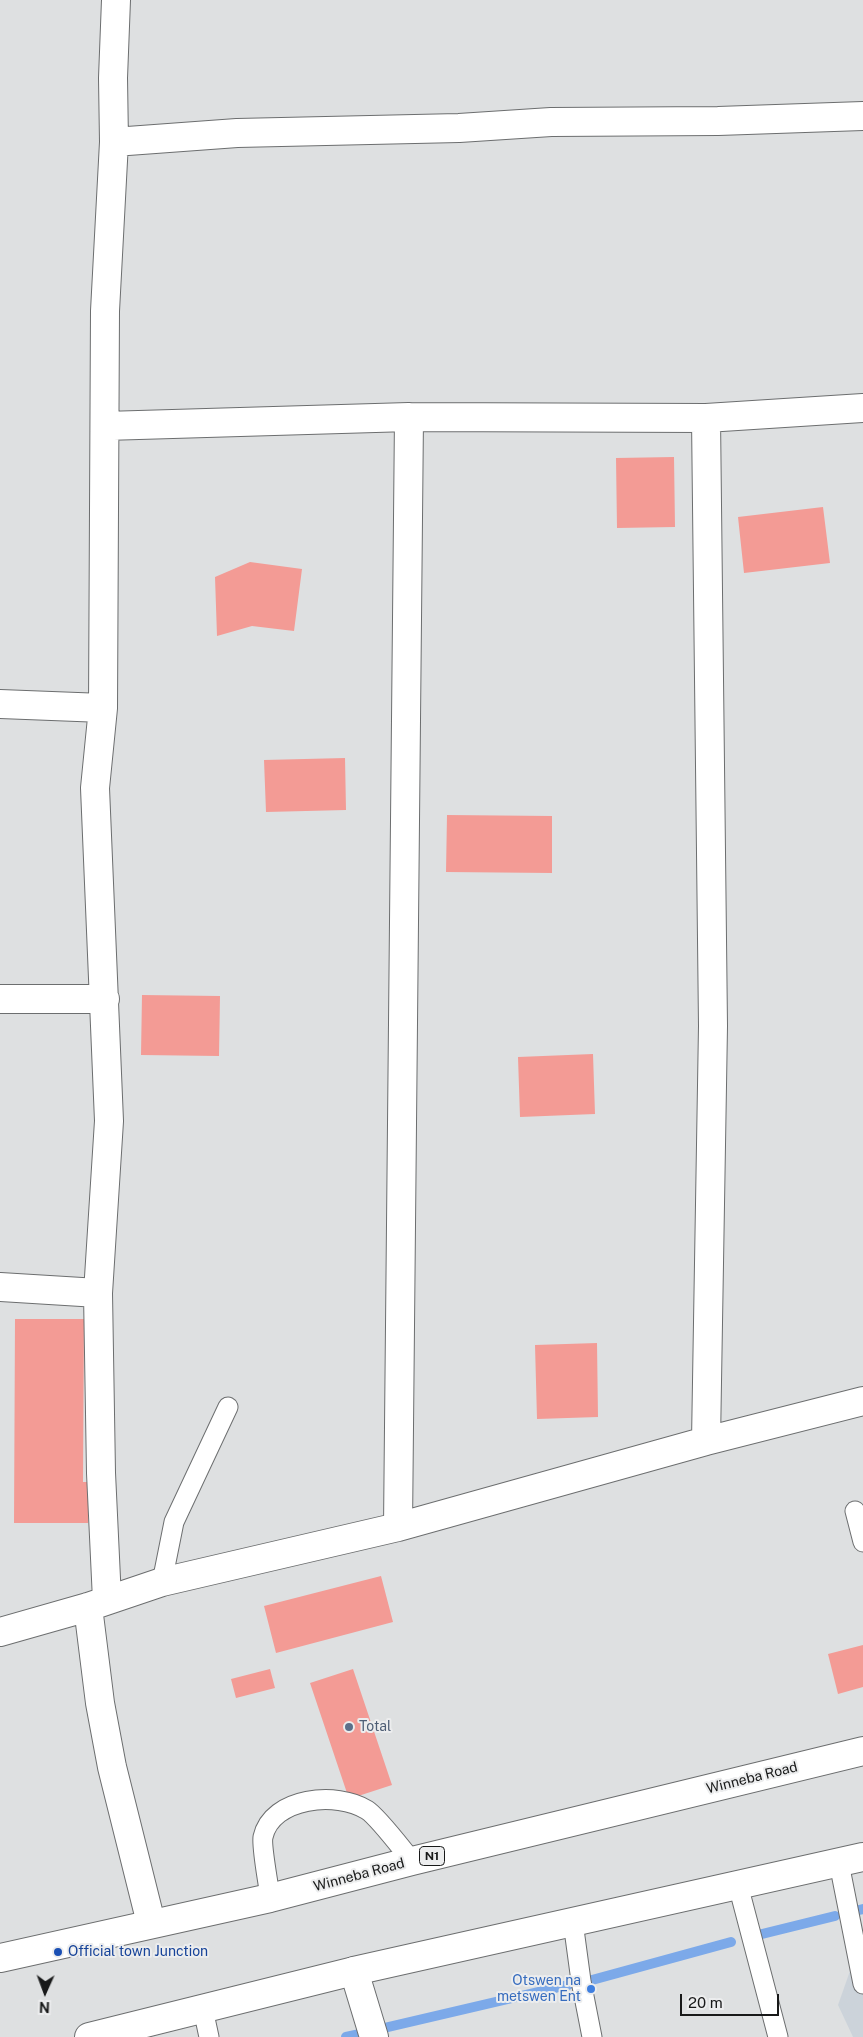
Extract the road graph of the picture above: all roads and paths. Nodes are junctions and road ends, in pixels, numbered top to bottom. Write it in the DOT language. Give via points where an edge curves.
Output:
graph roads {
  1 [pos="116,0"];
  2 [pos="863,116"];
  3 [pos="114,142"];
  4 [pos="863,408"];
  5 [pos="409,417"];
  6 [pos="706,418"];
  7 [pos="104,426"];
  8 [pos="0,704"];
  9 [pos="103,708"];
  10 [pos="0,999"];
  11 [pos="105,999"];
  12 [pos="0,1287"];
  13 [pos="98,1293"];
  14 [pos="863,1401"];
  15 [pos="228,1407"];
  16 [pos="706,1441"];
  17 [pos="855,1511"];
  18 [pos="398,1527"];
  19 [pos="863,1542"];
  20 [pos="162,1582"];
  21 [pos="98,1604"];
  22 [pos="0,1632"];
  23 [pos="863,1751"];
  24 [pos="851,1860"];
  25 [pos="412,1861"];
  26 [pos="738,1885"];
  27 [pos="270,1898"];
  28 [pos="573,1922"];
  29 [pos="151,1923"];
  30 [pos="859,1945"];
  31 [pos="0,1958"];
  32 [pos="354,1971"];
  33 [pos="863,1984"];
  34 [pos="203,2009"];
  35 [pos="89,2037"];
  36 [pos="209,2037"];
  37 [pos="374,2037"];
  38 [pos="592,2037"];
  39 [pos="778,2037"];
  1 -- 3 [label="main road"];
  2 -- 3 [label="main road" via="551,122 440,129 237,133"];
  3 -- 7 [label="main road" via="105,311"];
  4 -- 6 [label="main road"];
  5 -- 6 [label="main road"];
  5 -- 7 [label="main road"];
  5 -- 18 [label="main road"];
  6 -- 16 [label="main road" via="713,1026"];
  7 -- 9 [label="main road"];
  8 -- 9 [label="main road"];
  9 -- 11 [label="main road" via="95,788"];
  10 -- 11 [label="main road"];
  11 -- 13 [label="main road" via="109,1120"];
  12 -- 13 [label="main road"];
  13 -- 21 [label="main road" via="101,1473"];
  14 -- 16 [label="main road"];
  15 -- 20 [label="lane" via="174,1522"];
  16 -- 18 [label="main road"];
  17 -- 19 [label="lane"];
  18 -- 20 [label="main road"];
  20 -- 21 [label="main road"];
  21 -- 22 [label="main road"];
  21 -- 29 [label="main road" via="100,1703"];
  23 -- 25 [label="main road, Winneba Road / N1"];
  24 -- 26 [label="main road"];
  24 -- 30 [label="lane"];
  25 -- 27 [label="main road, Winneba Road / N1"];
  25 -- 27 [label="lane" via="368,1810 349,1802 329,1799 294,1803 273,1818 263,1838"];
  26 -- 28 [label="main road"];
  26 -- 39 [label="lane"];
  27 -- 29 [label="main road, Winneba Road / N1"];
  28 -- 32 [label="main road"];
  28 -- 38 [label="lane"];
  29 -- 31 [label="main road, Winneba Road / N1"];
  30 -- 33 [label="lane"];
  32 -- 34 [label="main road"];
  32 -- 37 [label="main road"];
  34 -- 35 [label="main road"];
  34 -- 36 [label="lane"];
}
